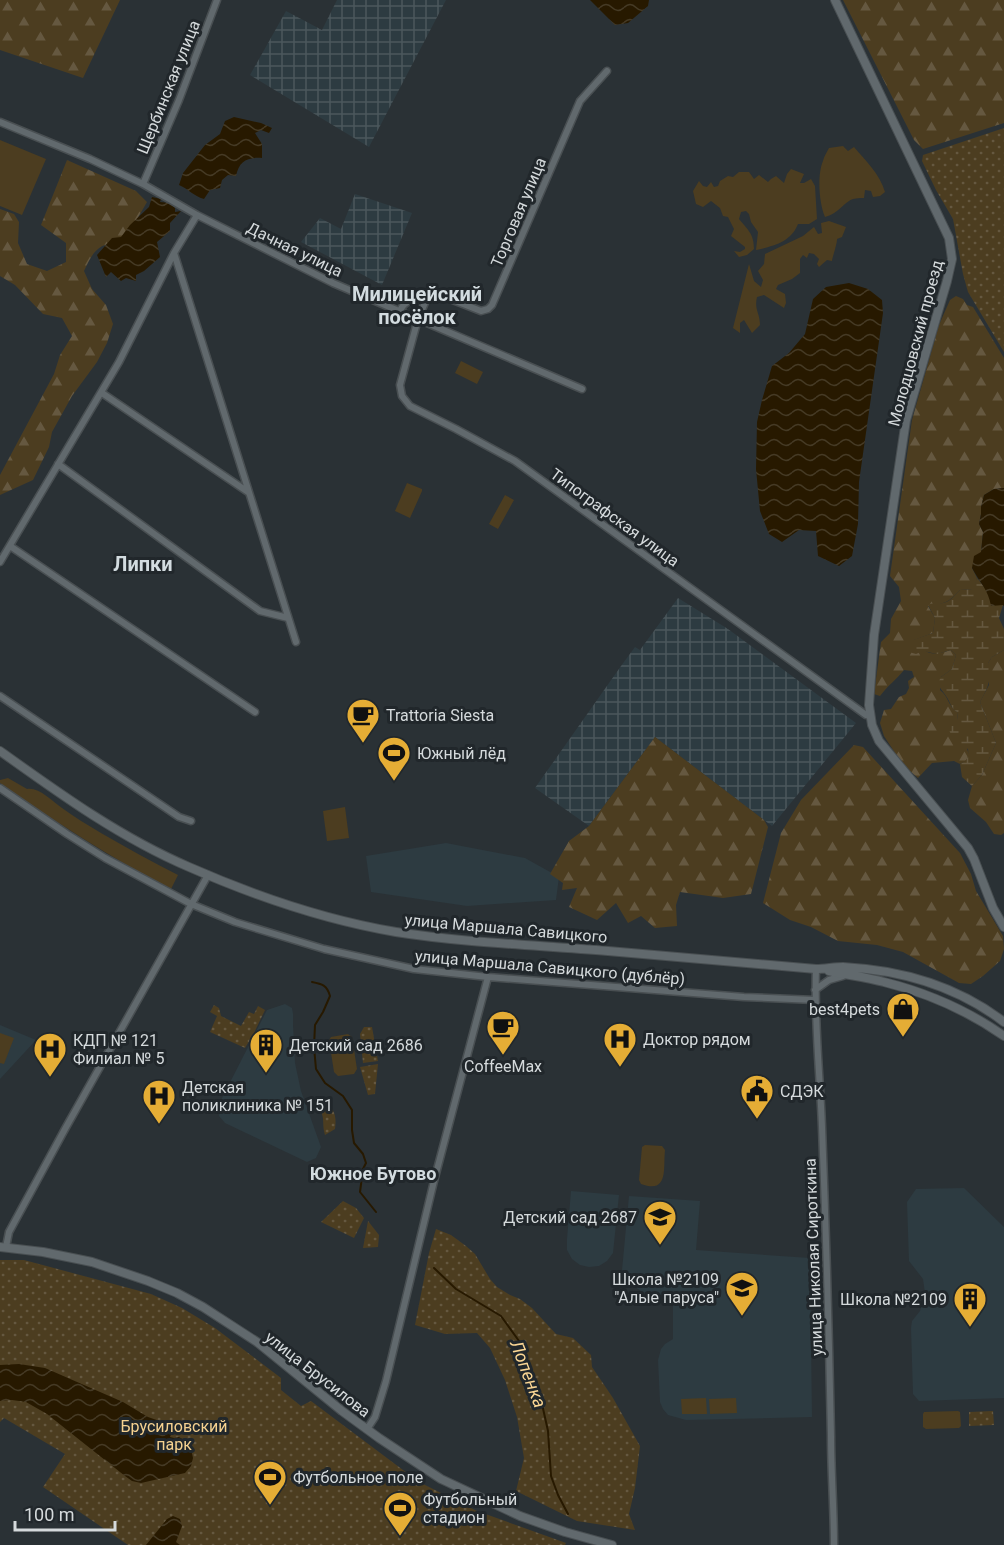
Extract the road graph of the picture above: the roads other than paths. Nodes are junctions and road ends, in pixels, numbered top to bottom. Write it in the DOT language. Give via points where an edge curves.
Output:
graph roads {
  1 [pos="217,0"];
  2 [pos="835,0"];
  3 [pos="607,71"];
  4 [pos="0,122"];
  5 [pos="143,184"];
  6 [pos="197,215"];
  7 [pos="174,253"];
  8 [pos="427,298"];
  9 [pos="400,311"];
  10 [pos="418,319"];
  11 [pos="582,389"];
  12 [pos="102,393"];
  13 [pos="58,464"];
  14 [pos="248,492"];
  15 [pos="10,546"];
  16 [pos="0,562"];
  17 [pos="288,618"];
  18 [pos="296,642"];
  19 [pos="0,696"];
  20 [pos="255,712"];
  21 [pos="870,716"];
  22 [pos="0,751"];
  23 [pos="0,788"];
  24 [pos="191,821"];
  25 [pos="208,875"];
  26 [pos="191,904"];
  27 [pos="1004,927"];
  28 [pos="817,969"];
  29 [pos="848,975"];
  30 [pos="488,977"];
  31 [pos="815,990"];
  32 [pos="815,1000"];
  33 [pos="1004,1022"];
  34 [pos="1004,1036"];
  35 [pos="3,1247"];
  36 [pos="367,1429"];
  37 [pos="612,1545"];
  38 [pos="834,1545"];
  1 -- 5 [label="street, Щербинская улица"];
  2 -- 21 [label="street, Молодцовский проезд" via="949,238 952,259 906,420 874,635"];
  3 -- 8 [label="street, Торговая улица" via="580,101 492,304 481,311 440,295"];
  4 -- 5 [label="street, Дачная улица"];
  5 -- 6 [label="street, Дачная улица"];
  6 -- 7 [label="street"];
  6 -- 9 [label="street, Дачная улица" via="333,283"];
  7 -- 12 [label="street"];
  7 -- 14 [label="street"];
  8 -- 9 [label="street, Торговая улица" via="408,301"];
  8 -- 10 [label="street"];
  9 -- 10 [label="street, Дачная улица"];
  10 -- 11 [label="street, Дачная улица"];
  10 -- 21 [label="street, Типографская улица" via="400,385 410,406 515,461"];
  12 -- 13 [label="street"];
  12 -- 14 [label="street"];
  13 -- 15 [label="street"];
  13 -- 17 [label="street" via="260,610"];
  14 -- 17 [label="street"];
  15 -- 16 [label="street"];
  15 -- 20 [label="street"];
  17 -- 18 [label="street"];
  19 -- 24 [label="street" via="178,817"];
  21 -- 27 [label="street" via="879,741 968,848"];
  22 -- 25 [label="street, улица Маршала Савицкого" via="112,827"];
  23 -- 26 [label="street, улица Маршала Савицкого (дублёр)" via="105,858"];
  25 -- 26 [label="street"];
  25 -- 28 [label="street, улица Маршала Савицкого" via="284,903 397,932 472,942"];
  26 -- 30 [label="street, улица Маршала Савицкого (дублёр)" via="235,922 334,951 414,969"];
  26 -- 35 [label="street"];
  28 -- 29 [label="street"];
  28 -- 31 [label="street, улица Николая Сироткина"];
  28 -- 33 [label="street, улица Маршала Савицкого" via="884,971 925,980 961,994"];
  29 -- 31 [label="street" via="828,980"];
  29 -- 34 [label="street" via="884,981 934,997"];
  30 -- 32 [label="street, улица Маршала Савицкого (дублёр)"];
  30 -- 36 [label="street" via="386,1381 375,1417"];
  31 -- 32 [label="street, улица Николая Сироткина"];
  32 -- 38 [label="street, улица Николая Сироткина"];
  35 -- 36 [label="street, улица Брусилова" via="92,1262 203,1306 257,1342"];
  36 -- 37 [label="street, улица Брусилова" via="441,1479 470,1493 529,1520"];
}
